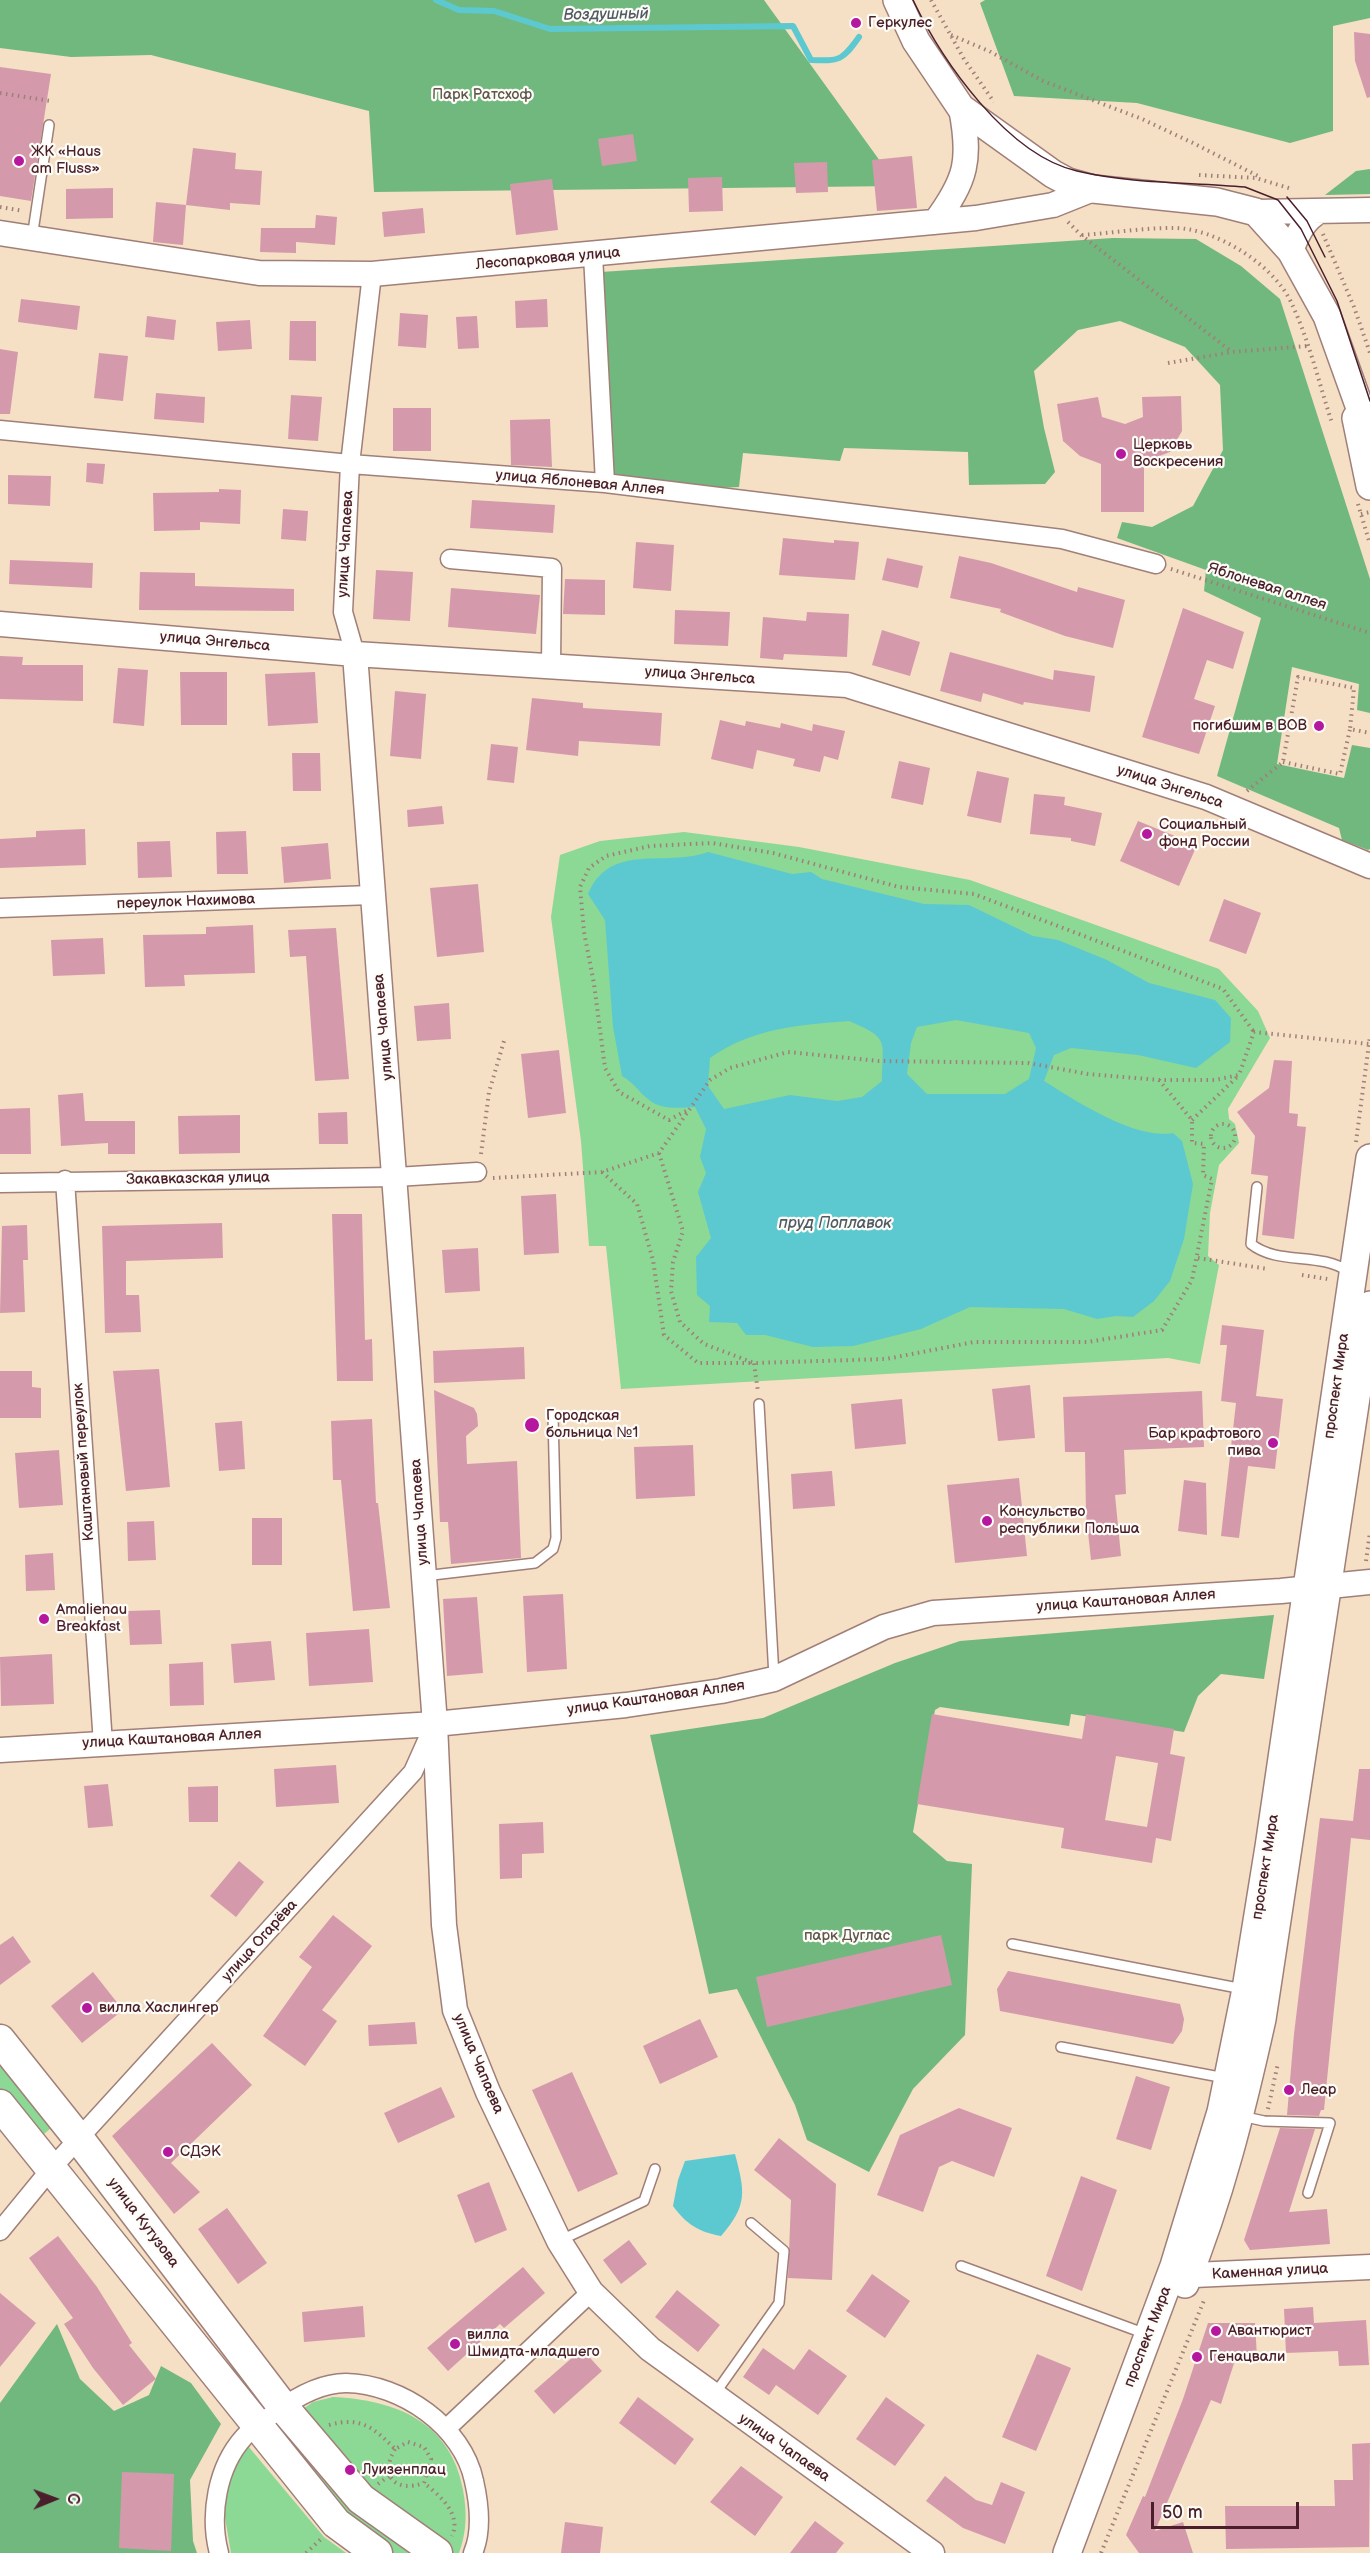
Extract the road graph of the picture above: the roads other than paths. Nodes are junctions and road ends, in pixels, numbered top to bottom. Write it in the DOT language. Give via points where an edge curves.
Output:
graph roads {
  1 [pos="897,0"];
  2 [pos="962,108"];
  3 [pos="49,125"];
  4 [pos="1093,189"];
  5 [pos="1370,210"];
  6 [pos="1320,211"];
  7 [pos="1256,212"];
  8 [pos="935,222"];
  9 [pos="0,233"];
  10 [pos="32,238"];
  11 [pos="1291,251"];
  12 [pos="593,255"];
  13 [pos="372,274"];
  14 [pos="1346,364"];
  15 [pos="0,430"];
  16 [pos="1370,436"];
  17 [pos="350,464"];
  18 [pos="605,483"];
  19 [pos="1362,490"];
  20 [pos="450,559"];
  21 [pos="1156,564"];
  22 [pos="0,624"];
  23 [pos="355,654"];
  24 [pos="551,666"];
  25 [pos="1370,866"];
  26 [pos="372,895"];
  27 [pos="0,908"];
  28 [pos="1362,1153"];
  29 [pos="477,1172"];
  30 [pos="396,1177"];
  31 [pos="65,1180"];
  32 [pos="0,1183"];
  33 [pos="1257,1186"];
  34 [pos="1362,1276"];
  35 [pos="1370,1305"];
  36 [pos="759,1404"];
  37 [pos="553,1415"];
  38 [pos="424,1576"];
  39 [pos="1370,1582"];
  40 [pos="1318,1587"];
  41 [pos="774,1679"];
  42 [pos="435,1724"];
  43 [pos="103,1744"];
  44 [pos="0,1750"];
  45 [pos="1012,1944"];
  46 [pos="1246,1989"];
  47 [pos="0,2040"];
  48 [pos="1061,2047"];
  49 [pos="1228,2079"];
  50 [pos="0,2105"];
  51 [pos="1241,2116"];
  52 [pos="79,2139"];
  53 [pos="655,2169"];
  54 [pos="50,2170"];
  55 [pos="1308,2193"];
  56 [pos="751,2223"];
  57 [pos="0,2231"];
  58 [pos="559,2241"];
  59 [pos="961,2266"];
  60 [pos="1370,2267"];
  61 [pos="1180,2275"];
  62 [pos="591,2292"];
  63 [pos="1148,2335"];
  64 [pos="713,2397"];
  65 [pos="283,2407"];
  66 [pos="257,2426"];
  67 [pos="447,2428"];
  68 [pos="443,2547"];
  69 [pos="219,2553"];
  70 [pos="376,2553"];
  71 [pos="473,2553"];
  72 [pos="932,2553"];
  73 [pos="1067,2553"];
  74 [pos="1087,2553"];
  1 -- 2 [label="main road" via="916,41"];
  2 -- 4 [label="main road" via="1053,174"];
  2 -- 8 [label="street" via="968,144 963,177"];
  3 -- 10 [label="lane"];
  4 -- 7 [label="main road" via="1217,202"];
  4 -- 8 [label="street, Лесопарковая улица" via="1053,205"];
  5 -- 6 [label="street"];
  6 -- 7 [label="street"];
  6 -- 11 [label="street" via="1297,234"];
  7 -- 11 [label="main road"];
  8 -- 12 [label="street, Лесопарковая улица"];
  9 -- 10 [label="street, Лесопарковая улица"];
  10 -- 13 [label="street, Лесопарковая улица" via="259,273"];
  11 -- 14 [label="main road" via="1327,316"];
  12 -- 13 [label="street, Лесопарковая улица"];
  12 -- 18 [label="street"];
  13 -- 17 [label="street, улица Чапаева"];
  14 -- 16 [label="main road"];
  14 -- 19 [label="main road"];
  15 -- 17 [label="street, улица Яблоневая Аллея"];
  17 -- 18 [label="street, улица Яблоневая Аллея"];
  17 -- 23 [label="street, улица Чапаева" via="343,612"];
  18 -- 21 [label="street, улица Яблоневая Аллея" via="1062,539"];
  20 -- 24 [label="street" via="552,568"];
  22 -- 23 [label="street, улица Энгельса"];
  23 -- 24 [label="street, улица Энгельса"];
  23 -- 26 [label="street, улица Чапаева"];
  24 -- 25 [label="street, улица Энгельса" via="847,685 1206,797"];
  26 -- 27 [label="street, переулок Нахимова"];
  26 -- 30 [label="street, улица Чапаева"];
  28 -- 34 [label="main road, проспект Мира"];
  29 -- 30 [label="street, Закавказская улица"];
  30 -- 31 [label="street, Закавказская улица"];
  30 -- 38 [label="street, улица Чапаева"];
  31 -- 32 [label="street, Закавказская улица"];
  31 -- 43 [label="street, Каштановый переулок"];
  33 -- 34 [label="lane" via="1251,1244 1263,1253 1339,1264"];
  34 -- 40 [label="main road, проспект Мира"];
  35 -- 40 [label="main road, проспект Мира"];
  36 -- 41 [label="lane"];
  37 -- 38 [label="lane" via="553,1549 535,1563"];
  38 -- 42 [label="street, улица Чапаева"];
  39 -- 40 [label="street, улица Каштановая Аллея"];
  40 -- 41 [label="street, улица Каштановая Аллея" via="933,1613 884,1627"];
  40 -- 46 [label="main road, проспект Мира"];
  40 -- 51 [label="main road, проспект Мира" via="1265,2001"];
  41 -- 42 [label="street, улица Каштановая Аллея" via="722,1692 626,1705"];
  42 -- 43 [label="street, улица Каштановая Аллея"];
  42 -- 52 [label="street, улица Огарёва" via="413,1772"];
  42 -- 58 [label="street, улица Чапаева" via="444,1925 455,2010 488,2092"];
  43 -- 44 [label="street, улица Каштановая Аллея"];
  45 -- 46 [label="lane"];
  46 -- 49 [label="main road, проспект Мира"];
  47 -- 52 [label="main road, улица Кутузова"];
  48 -- 49 [label="lane"];
  49 -- 61 [label="main road, проспект Мира"];
  50 -- 54 [label="main road"];
  51 -- 55 [label="lane" via="1264,2121 1330,2123"];
  51 -- 61 [label="main road, проспект Мира" via="1204,2236"];
  52 -- 54 [label="street, улица Огарёва"];
  52 -- 65 [label="main road, улица Кутузова"];
  53 -- 58 [label="lane" via="644,2201"];
  54 -- 57 [label="street, улица Огарёва"];
  54 -- 66 [label="main road"];
  56 -- 64 [label="lane" via="784,2251 779,2302"];
  58 -- 62 [label="street, улица Чапаева"];
  59 -- 63 [label="lane"];
  60 -- 61 [label="street, Каменная улица"];
  61 -- 63 [label="main road, проспект Мира"];
  61 -- 74 [label="main road, проспект Мира" via="1163,2338"];
  62 -- 64 [label="street, улица Чапаева" via="650,2349"];
  62 -- 67 [label="street"];
  63 -- 73 [label="main road, проспект Мира"];
  64 -- 72 [label="street, улица Чапаева"];
  65 -- 66 [label="street"];
  65 -- 67 [label="street" via="319,2388 346,2383 387,2391 424,2410"];
  65 -- 68 [label="main road, улица Кутузова" via="361,2499"];
  66 -- 69 [label="street" via="241,2441 218,2490 215,2538"];
  66 -- 70 [label="main road" via="336,2523"];
  67 -- 71 [label="street" via="471,2464 478,2500 477,2543"];
}
